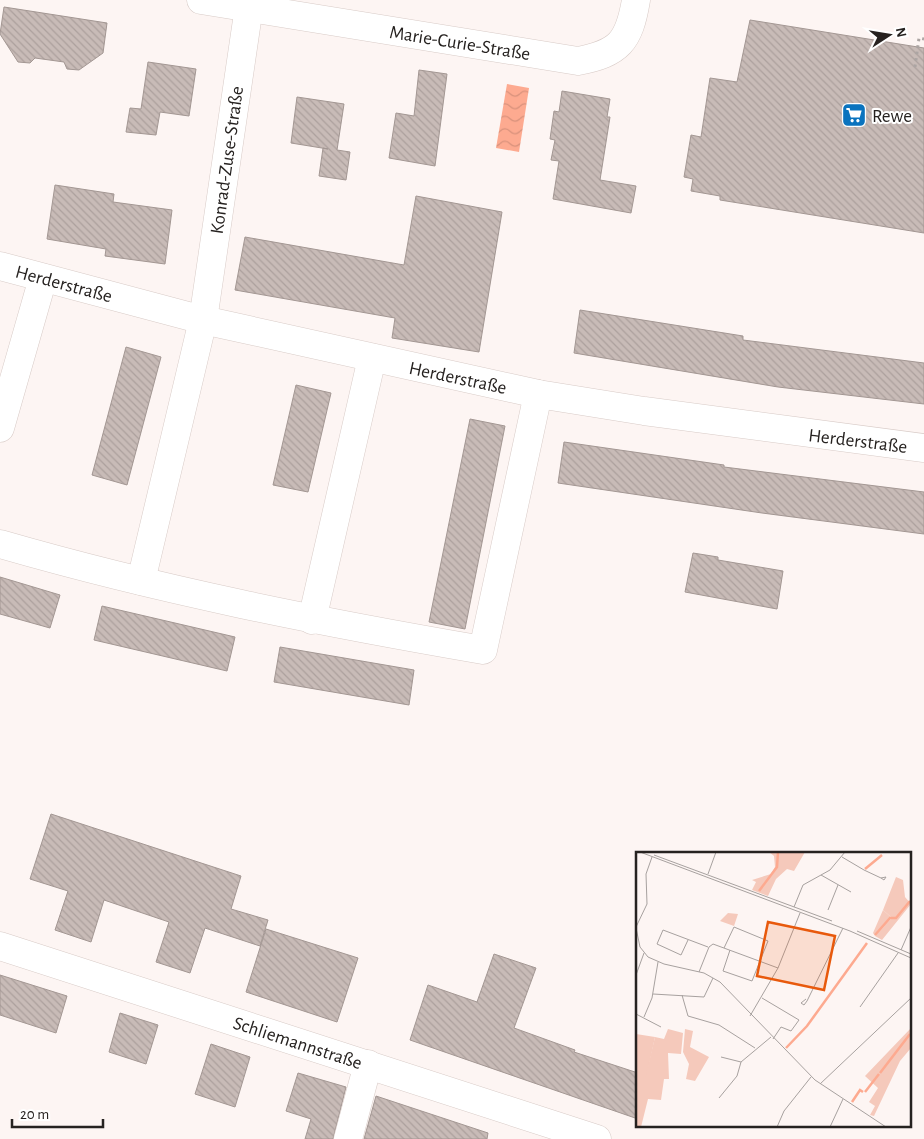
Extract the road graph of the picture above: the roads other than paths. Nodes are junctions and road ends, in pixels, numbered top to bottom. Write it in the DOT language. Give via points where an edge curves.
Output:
graph roads {
  1 [pos="201,0"];
  2 [pos="636,0"];
  3 [pos="249,3"];
  4 [pos="0,266"];
  5 [pos="43,278"];
  6 [pos="203,320"];
  7 [pos="372,358"];
  8 [pos="538,394"];
  9 [pos="0,428"];
  10 [pos="924,448"];
  11 [pos="0,544"];
  12 [pos="141,581"];
  13 [pos="312,620"];
  14 [pos="0,946"];
  15 [pos="368,1064"];
  16 [pos="348,1139"];
  17 [pos="596,1139"];
  1 -- 3 [label="street"];
  2 -- 3 [label="street, Marie-Curie-Straße" via="633,18 620,46 603,56 578,61"];
  3 -- 6 [label="street, Konrad-Zuse-Straße"];
  4 -- 5 [label="street, Herderstraße"];
  5 -- 6 [label="street, Herderstraße"];
  5 -- 9 [label="street"];
  6 -- 7 [label="street, Herderstraße"];
  6 -- 12 [label="street, Konrad-Zuse-Straße"];
  7 -- 8 [label="street, Herderstraße"];
  7 -- 13 [label="street"];
  8 -- 10 [label="street, Herderstraße"];
  8 -- 13 [label="street" via="483,650"];
  11 -- 12 [label="street"];
  12 -- 13 [label="street"];
  14 -- 15 [label="street, Schliemannstraße"];
  15 -- 16 [label="street"];
  15 -- 17 [label="street, Schliemannstraße"];
}
